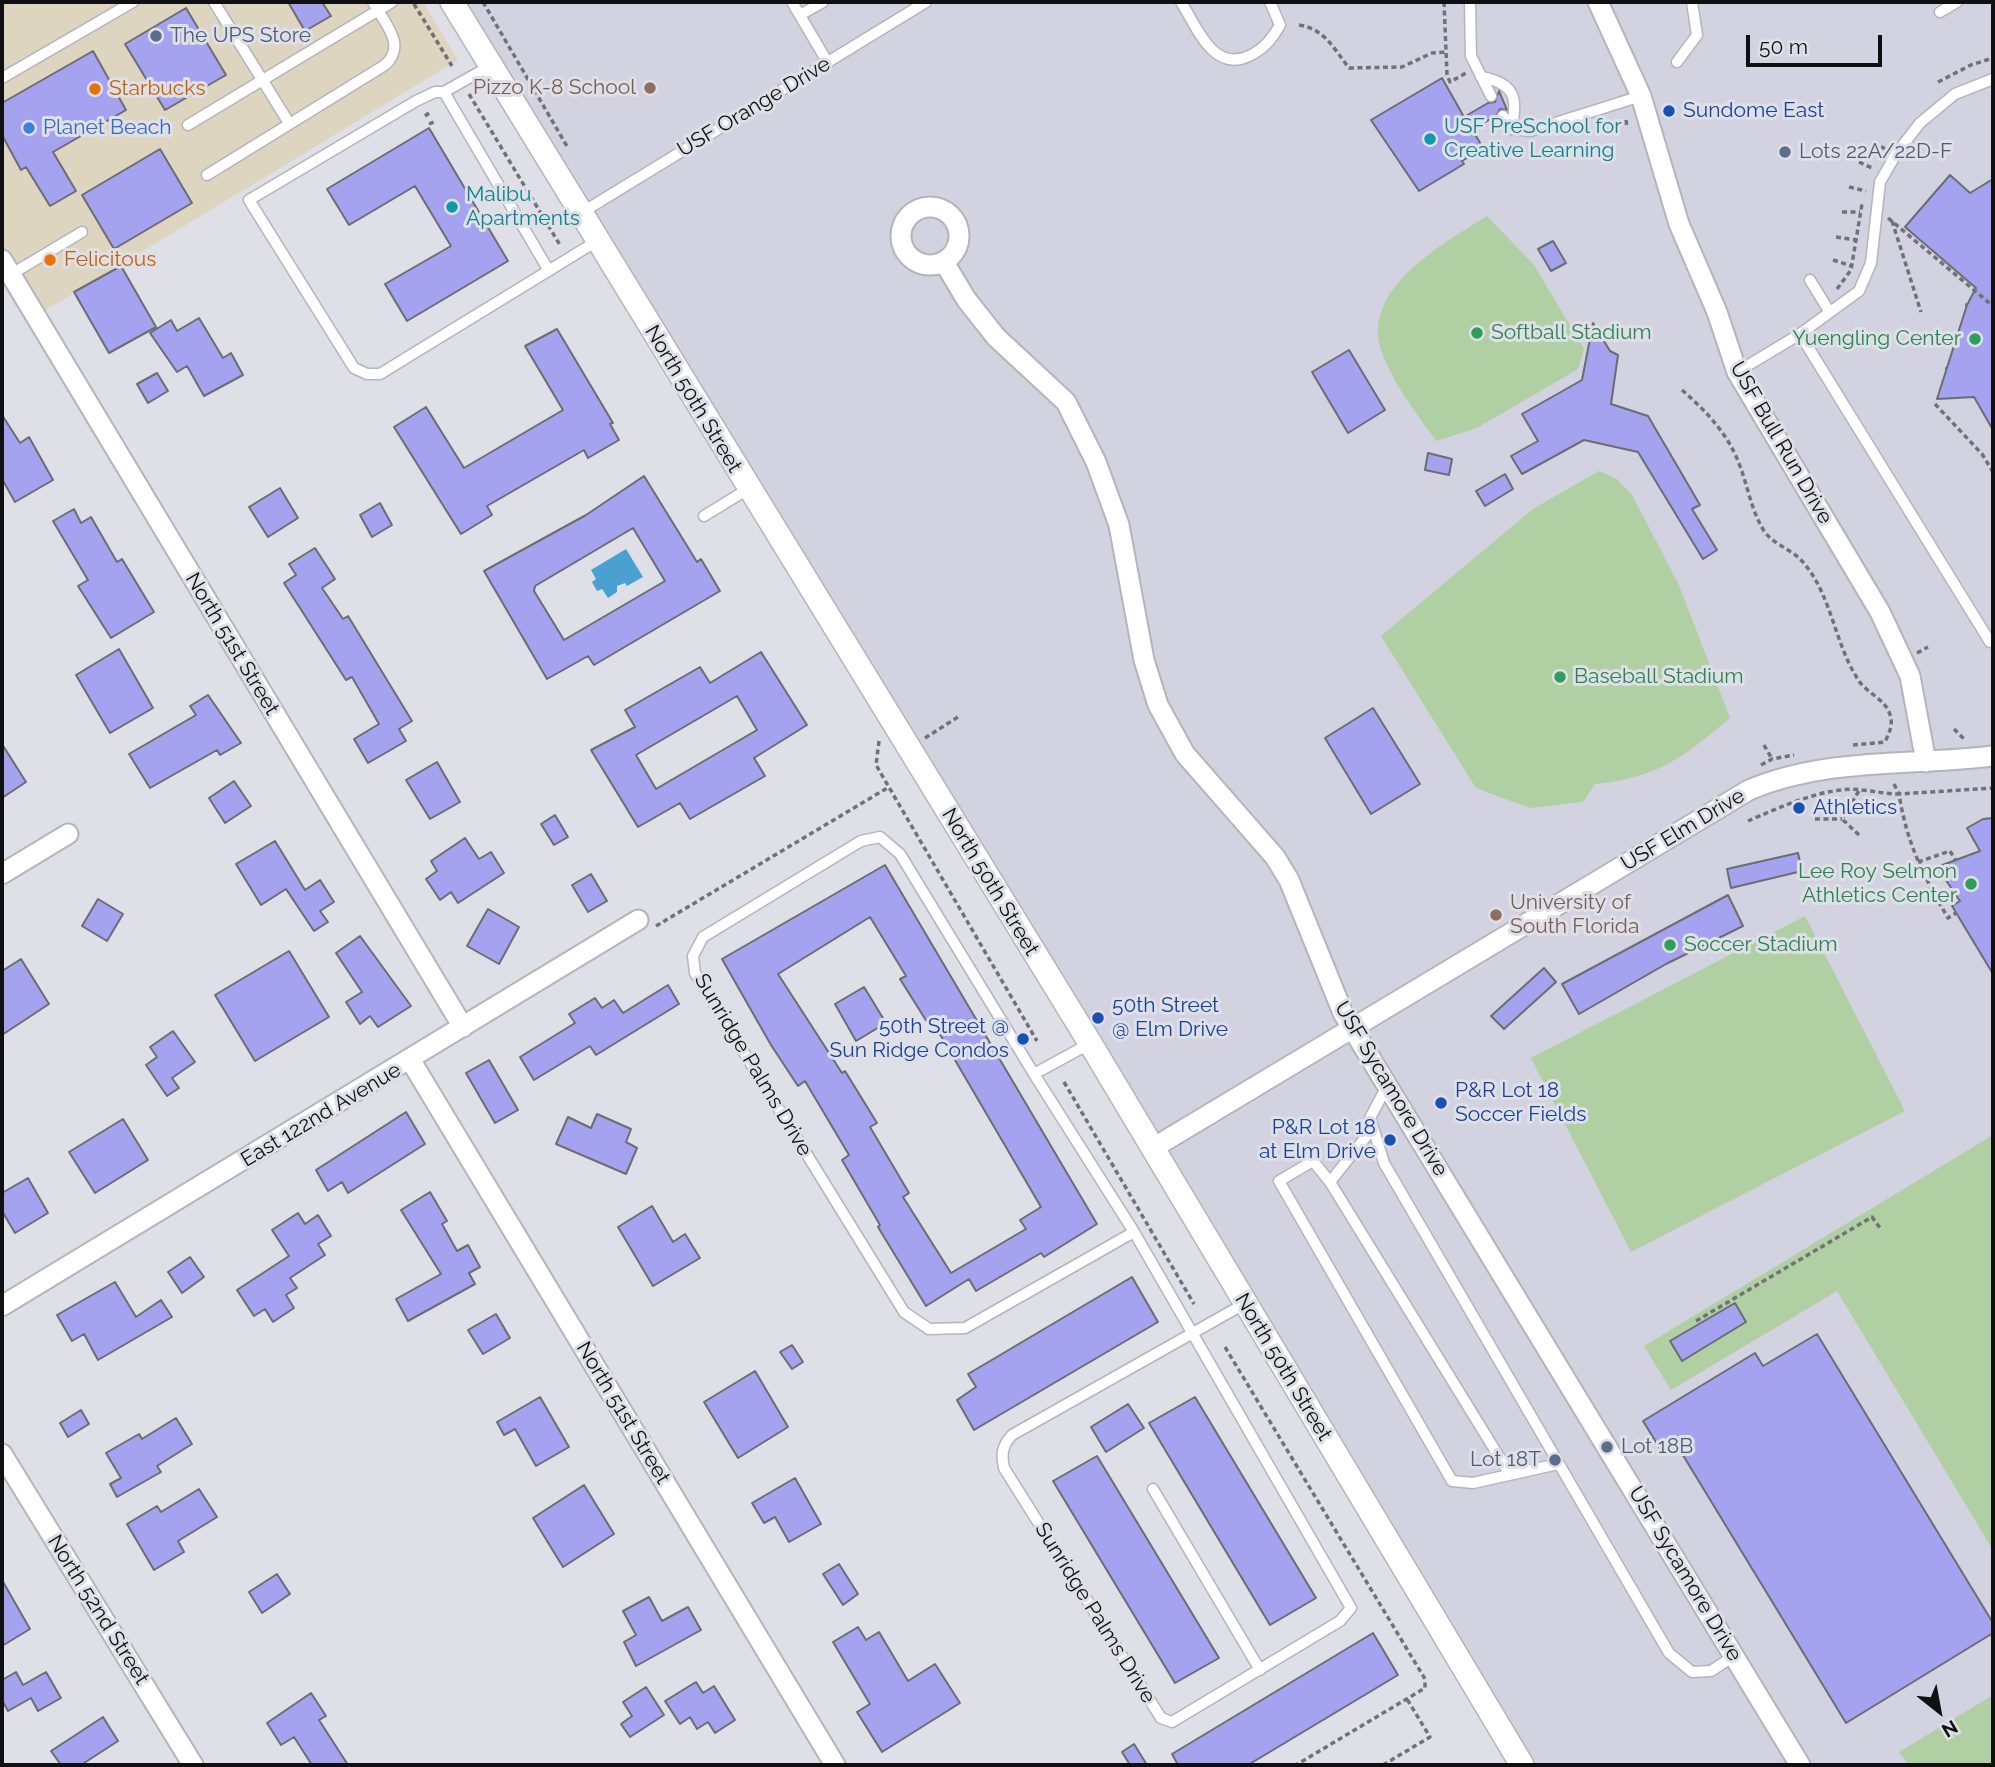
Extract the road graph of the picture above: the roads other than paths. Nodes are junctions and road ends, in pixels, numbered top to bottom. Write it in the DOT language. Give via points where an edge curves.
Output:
graph roads {
  1 [pos="133,2"];
  2 [pos="215,2"];
  3 [pos="391,2"];
  4 [pos="452,2"];
  5 [pos="792,2"];
  6 [pos="823,2"];
  7 [pos="926,2"];
  8 [pos="1181,2"];
  9 [pos="1270,2"];
  10 [pos="1470,2"];
  11 [pos="1598,2"];
  12 [pos="1692,2"];
  13 [pos="1957,2"];
  14 [pos="375,6"];
  15 [pos="1940,12"];
  16 [pos="800,15"];
  17 [pos="828,62"];
  18 [pos="1677,62"];
  19 [pos="490,66"];
  20 [pos="1478,71"];
  21 [pos="2,78"];
  22 [pos="1993,79"];
  23 [pos="261,81"];
  24 [pos="444,92"];
  25 [pos="1491,96"];
  26 [pos="1641,96"];
  27 [pos="1503,116"];
  28 [pos="289,123"];
  29 [pos="188,125"];
  30 [pos="1511,129"];
  31 [pos="207,175"];
  32 [pos="581,213"];
  33 [pos="82,232"];
  34 [pos="597,241"];
  35 [pos="944,262"];
  36 [pos="6,268"];
  37 [pos="549,271"];
  38 [pos="1810,280"];
  39 [pos="1829,311"];
  40 [pos="1800,334"];
  41 [pos="1737,372"];
  42 [pos="748,489"];
  43 [pos="704,516"];
  44 [pos="1993,640"];
  45 [pos="1993,756"];
  46 [pos="1926,762"];
  47 [pos="68,834"];
  48 [pos="2,874"];
  49 [pos="638,920"];
  50 [pos="463,1027"];
  51 [pos="1351,1028"];
  52 [pos="1090,1043"];
  53 [pos="411,1060"];
  54 [pos="1034,1074"];
  55 [pos="1387,1085"];
  56 [pos="1373,1128"];
  57 [pos="1153,1148"];
  58 [pos="1330,1182"];
  59 [pos="1134,1232"];
  60 [pos="1244,1304"];
  61 [pos="2,1306"];
  62 [pos="1191,1334"];
  63 [pos="2,1454"];
  64 [pos="1558,1464"];
  65 [pos="1508,1473"];
  66 [pos="1153,1489"];
  67 [pos="1734,1656"];
  68 [pos="1260,1670"];
  69 [pos="193,1765"];
  70 [pos="835,1765"];
  71 [pos="1522,1765"];
  72 [pos="1800,1765"];
  1 -- 21 [label="lane"];
  2 -- 23 [label="lane"];
  3 -- 14 [label="lane"];
  4 -- 19 [label="street, North 50th Street"];
  5 -- 16 [label="lane"];
  6 -- 16 [label="lane"];
  7 -- 17 [label="lane, USF Orange Drive"];
  8 -- 9 [label="lane" via="1210,48 1220,59 1232,62 1260,51 1271,40 1280,25"];
  10 -- 20 [label="lane" via="1471,56"];
  11 -- 26 [label="street, USF Bull Run Drive"];
  12 -- 18 [label="lane" via="1697,35"];
  13 -- 15 [label="lane"];
  14 -- 23 [label="lane"];
  14 -- 28 [label="lane" via="397,46 396,56"];
  16 -- 17 [label="lane"];
  17 -- 32 [label="lane, USF Orange Drive"];
  19 -- 24 [label="lane"];
  19 -- 32 [label="street, North 50th Street"];
  20 -- 25 [label="lane"];
  20 -- 30 [label="lane" via="1509,88 1516,110"];
  22 -- 39 [label="lane" via="1955,94 1920,123 1896,154 1880,182 1871,263 1859,291"];
  23 -- 28 [label="lane"];
  23 -- 29 [label="lane"];
  24 -- 37 [label="lane"];
  24 -- 37 [label="lane" via="416,101 249,200 354,368 367,374 380,374"];
  26 -- 30 [label="lane" via="1530,131"];
  26 -- 41 [label="street, USF Bull Run Drive" via="1679,224"];
  27 -- 30 [label="lane"];
  28 -- 31 [label="lane"];
  32 -- 34 [label="street, North 50th Street"];
  33 -- 36 [label="lane"];
  34 -- 37 [label="lane"];
  34 -- 42 [label="street, North 50th Street"];
  35 -- 51 [label="street, USF Sycamore Drive" via="996,337 1066,402 1096,462 1119,525 1144,660 1158,705 1185,754 1275,857 1289,880"];
  36 -- 50 [label="street, North 51st Street"];
  38 -- 39 [label="lane"];
  39 -- 40 [label="lane"];
  40 -- 41 [label="lane"];
  40 -- 44 [label="lane" via="1990,642"];
  41 -- 46 [label="street, USF Bull Run Drive" via="1880,612 1910,676"];
  42 -- 43 [label="lane"];
  42 -- 52 [label="street, North 50th Street"];
  45 -- 46 [label="street, USF Elm Drive"];
  46 -- 51 [label="street, USF Elm Drive" via="1829,767 1749,790"];
  47 -- 48 [label="street"];
  49 -- 50 [label="street, East 122nd Avenue"];
  50 -- 53 [label="street, East 122nd Avenue"];
  51 -- 55 [label="street, USF Sycamore Drive"];
  51 -- 57 [label="street, USF Elm Drive"];
  52 -- 54 [label="lane"];
  52 -- 57 [label="street, North 50th Street"];
  53 -- 61 [label="street, East 122nd Avenue"];
  53 -- 70 [label="street, North 51st Street"];
  54 -- 59 [label="lane, Sunridge Palms Drive"];
  54 -- 59 [label="lane, Sunridge Palms Drive" via="900,853 880,837 861,841 703,937 693,956 695,973 904,1312 929,1329 965,1328"];
  55 -- 56 [label="lane" via="1370,1118"];
  55 -- 67 [label="street, USF Sycamore Drive"];
  56 -- 58 [label="lane"];
  56 -- 64 [label="lane" via="1384,1163"];
  57 -- 60 [label="street, North 50th Street"];
  58 -- 65 [label="lane"];
  58 -- 65 [label="lane" via="1313,1161 1279,1181 1452,1481 1473,1483"];
  59 -- 62 [label="lane, Sunridge Palms Drive"];
  60 -- 62 [label="lane"];
  60 -- 71 [label="street, North 50th Street"];
  62 -- 68 [label="lane, Sunridge Palms Drive" via="1351,1608 1340,1621"];
  62 -- 68 [label="lane, Sunridge Palms Drive" via="1012,1436 1004,1444 1004,1468 1161,1718 1178,1721"];
  63 -- 69 [label="street, North 52nd Street"];
  64 -- 65 [label="lane"];
  64 -- 67 [label="lane" via="1670,1653 1692,1672 1711,1671"];
  66 -- 68 [label="lane"];
  67 -- 72 [label="street, USF Sycamore Drive"];
}
